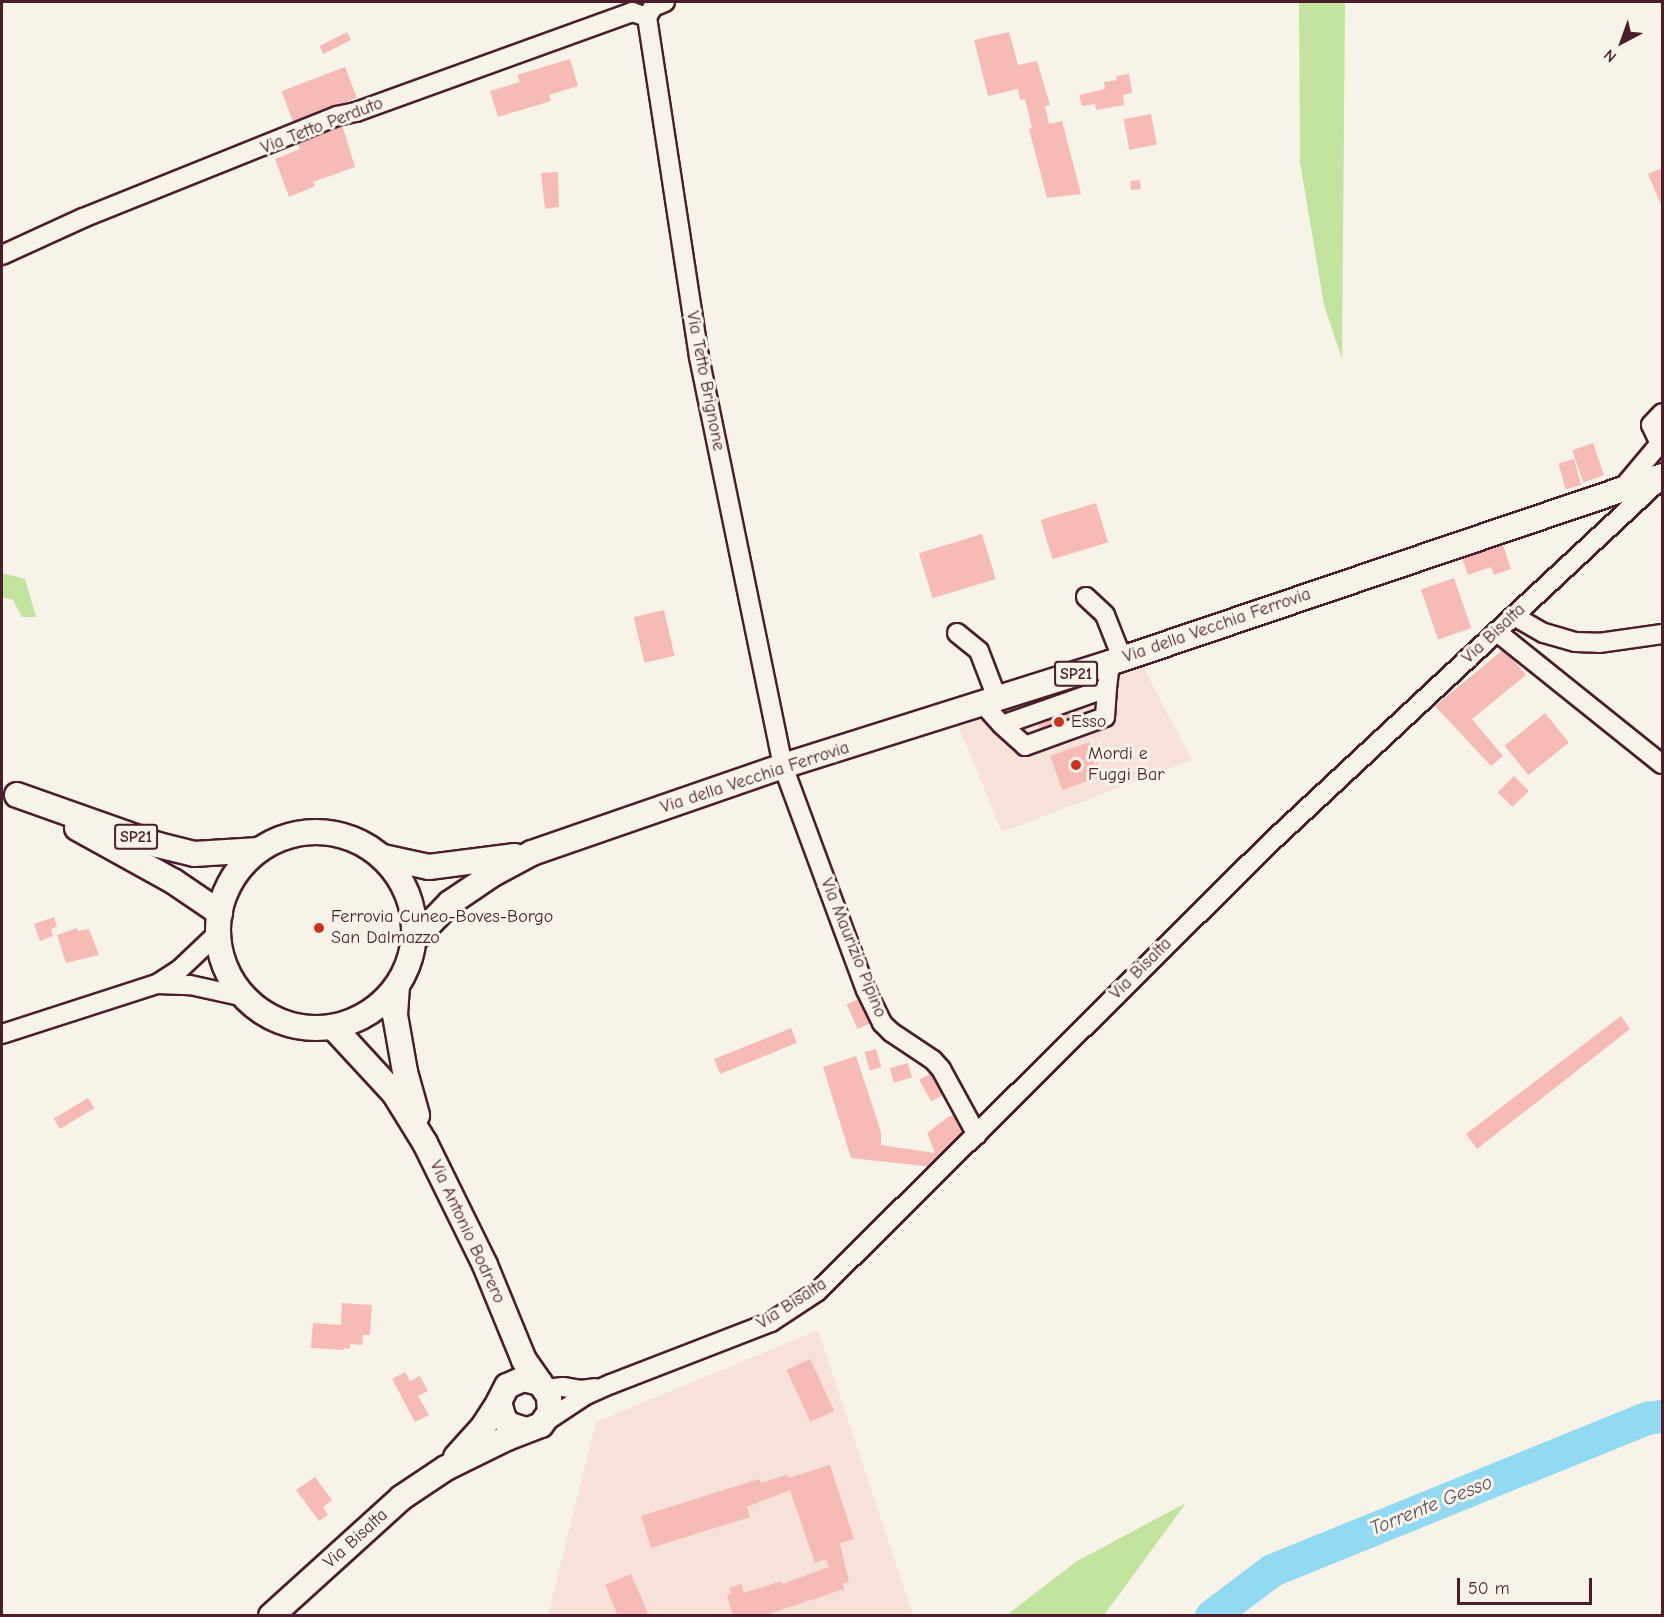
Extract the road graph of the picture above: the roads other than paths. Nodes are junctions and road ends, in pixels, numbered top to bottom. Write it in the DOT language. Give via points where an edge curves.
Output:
graph roads {
  1 [pos="665,2"];
  2 [pos="647,17"];
  3 [pos="2,255"];
  4 [pos="1662,413"];
  5 [pos="1661,442"];
  6 [pos="1662,477"];
  7 [pos="1630,496"];
  8 [pos="1086,597"];
  9 [pos="1515,616"];
  10 [pos="1497,632"];
  11 [pos="957,633"];
  12 [pos="1662,633"];
  13 [pos="1116,661"];
  14 [pos="1107,688"];
  15 [pos="990,701"];
  16 [pos="1002,725"];
  17 [pos="1662,764"];
  18 [pos="783,766"];
  19 [pos="9,792"];
  20 [pos="259,850"];
  21 [pos="532,853"];
  22 [pos="383,857"];
  23 [pos="219,923"];
  24 [pos="414,940"];
  25 [pos="158,984"];
  26 [pos="397,986"];
  27 [pos="245,997"];
  28 [pos="333,1027"];
  29 [pos="2,1034"];
  30 [pos="977,1135"];
  31 [pos="425,1143"];
  32 [pos="508,1322"];
  33 [pos="611,1384"];
  34 [pos="543,1386"];
  35 [pos="501,1397"];
  36 [pos="533,1427"];
  37 [pos="446,1468"];
  38 [pos="271,1616"];
  1 -- 2 [label="street" via="653,7"];
  2 -- 3 [label="street, Via Tetto Perduto" via="632,12 337,116 83,218"];
  2 -- 18 [label="street, Via Tetto Brignone" via="699,357"];
  4 -- 5 [label="street" via="1651,425"];
  5 -- 7 [label="street, Via Bisalta"];
  6 -- 7 [label="main road, Via della Vecchia Ferrovia / SP21"];
  7 -- 9 [label="street, Via Bisalta"];
  7 -- 13 [label="main road, Via della Vecchia Ferrovia / SP21"];
  8 -- 13 [label="street" via="1105,615"];
  9 -- 10 [label="street, Via Bisalta"];
  9 -- 12 [label="street" via="1544,633 1575,642 1599,643"];
  10 -- 17 [label="street"];
  10 -- 30 [label="street, Via Bisalta" via="1146,963"];
  11 -- 15 [label="street" via="979,651"];
  13 -- 14 [label="street"];
  13 -- 15 [label="main road, Via della Vecchia Ferrovia / SP21"];
  14 -- 16 [label="street"];
  14 -- 16 [label="street" via="1105,717 1025,746"];
  15 -- 16 [label="street"];
  15 -- 18 [label="main road, Via della Vecchia Ferrovia / SP21"];
  18 -- 21 [label="main road, Via della Vecchia Ferrovia / SP21"];
  18 -- 30 [label="street, Via Maurizio Pipino" via="866,990 882,1023 941,1069"];
  19 -- 20 [label="main road, SP21" via="194,854"];
  19 -- 23 [label="main road, SP21" via="173,881"];
  20 -- 22 [label="main road" via="289,835 322,832 354,839"];
  20 -- 23 [label="main road" via="231,881"];
  21 -- 22 [label="main road, Via della Vecchia Ferrovia / SP21" via="429,867"];
  21 -- 24 [label="main road, Via della Vecchia Ferrovia / SP21" via="450,903"];
  22 -- 24 [label="main road" via="402,881 412,910"];
  23 -- 25 [label="street" via="195,956"];
  23 -- 27 [label="main road" via="222,956"];
  24 -- 26 [label="main road" via="409,964"];
  25 -- 27 [label="street" via="190,985"];
  25 -- 29 [label="street"];
  26 -- 28 [label="main road" via="380,1005 358,1019"];
  26 -- 31 [label="main road, Via Antonio Bodrero" via="395,1015 405,1072"];
  27 -- 28 [label="main road" via="285,1023"];
  28 -- 31 [label="main road, Via Antonio Bodrero" via="394,1093"];
  30 -- 33 [label="street, Via Bisalta" via="818,1292 771,1322"];
  31 -- 32 [label="main road, Via Antonio Bodrero" via="485,1265"];
  32 -- 34 [label="main road, Via Antonio Bodrero" via="524,1360"];
  32 -- 35 [label="main road, Via Antonio Bodrero" via="510,1357"];
  33 -- 34 [label="street, Via Bisalta" via="581,1390"];
  33 -- 36 [label="street, Via Bisalta"];
  34 -- 35 [label="main road, Via Bisalta" via="532,1379 514,1381"];
  34 -- 36 [label="main road" via="551,1404 546,1419"];
  35 -- 36 [label="main road" via="504,1419 510,1425"];
  35 -- 37 [label="main road, Via Bisalta" via="473,1439"];
  36 -- 37 [label="main road, Via Bisalta"];
  37 -- 38 [label="main road, Via Bisalta" via="401,1498"];
}
